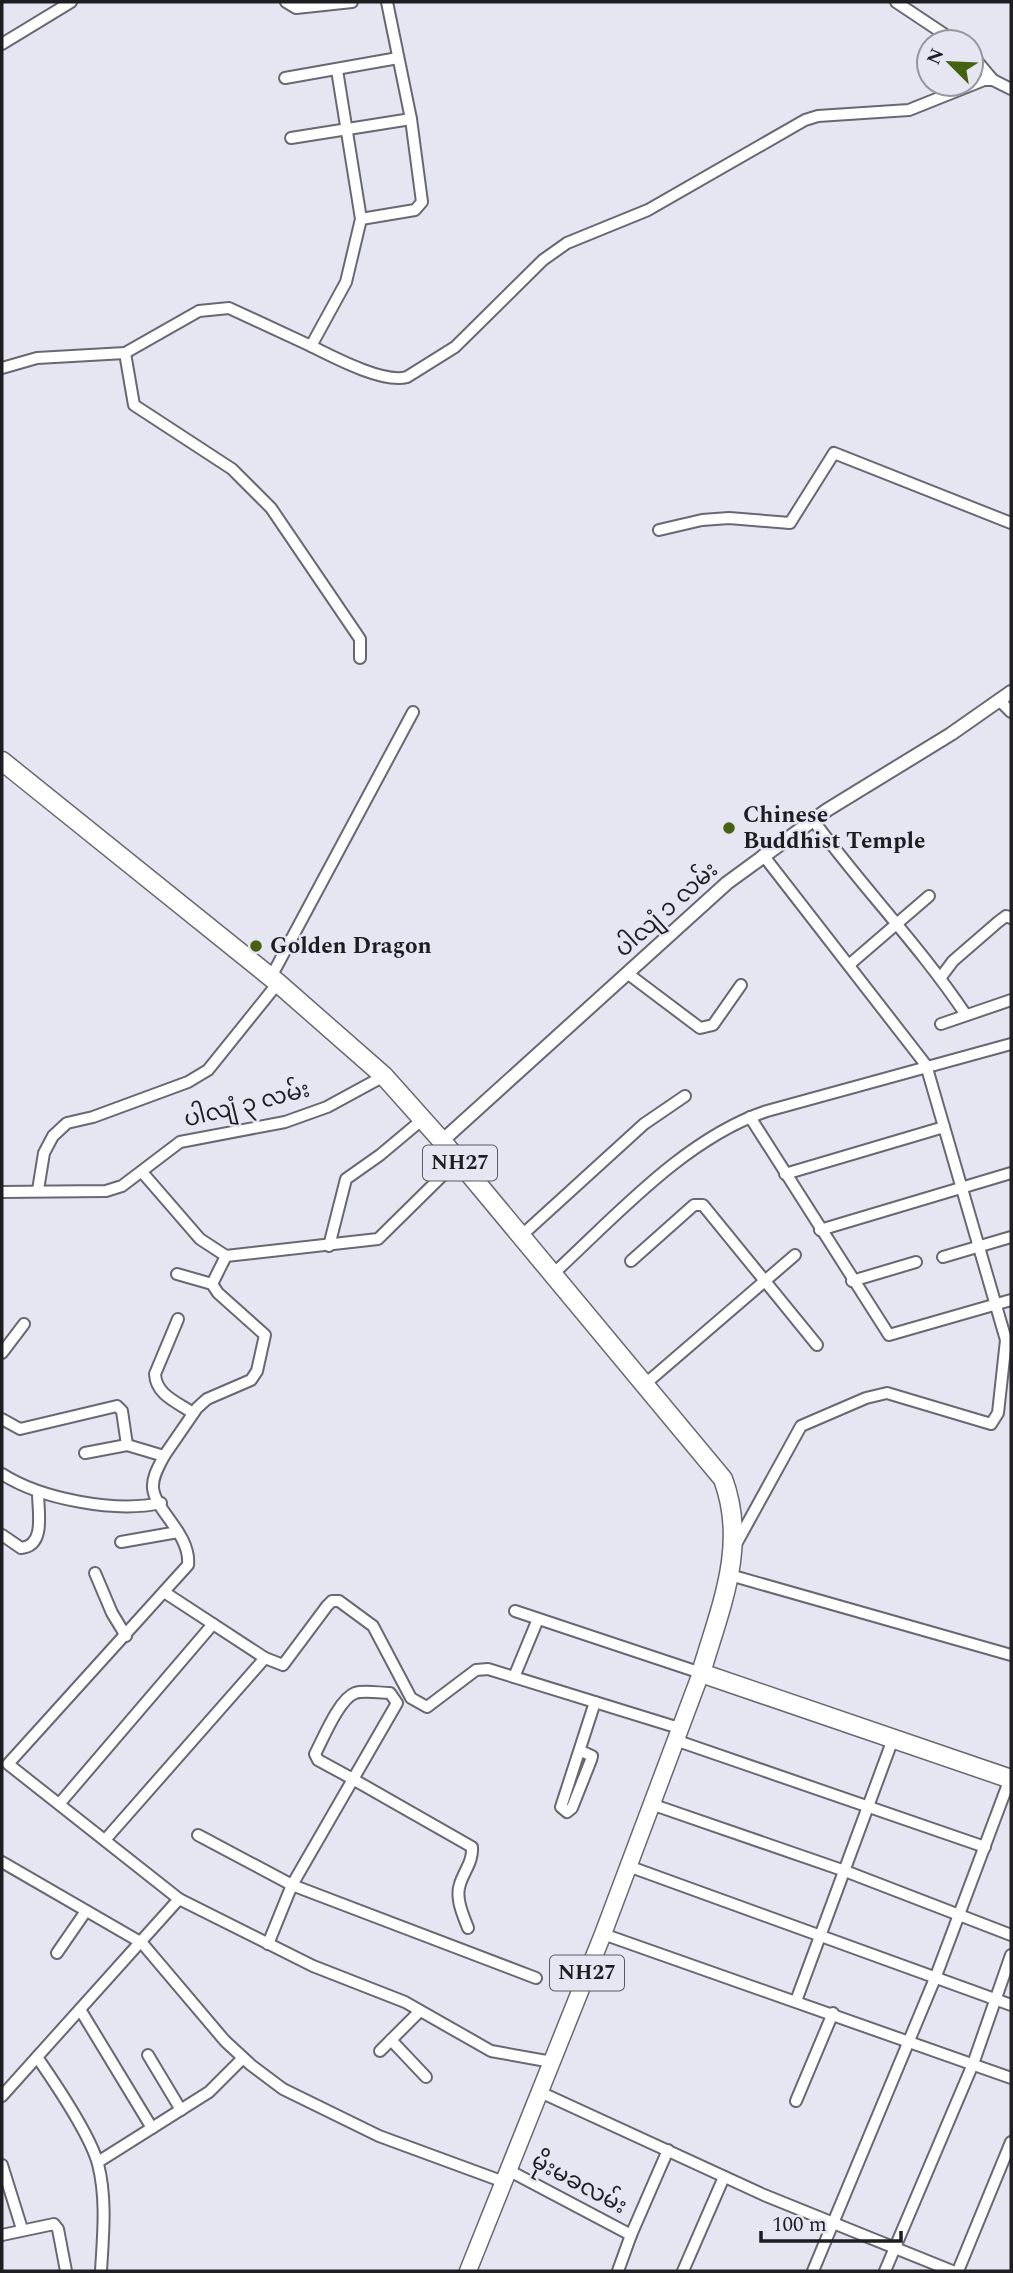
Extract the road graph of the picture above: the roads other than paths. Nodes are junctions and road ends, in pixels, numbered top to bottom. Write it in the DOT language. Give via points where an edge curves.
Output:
graph roads {
  1 [pos="71,2"];
  2 [pos="286,2"];
  3 [pos="352,2"];
  4 [pos="387,2"];
  5 [pos="896,2"];
  6 [pos="935,28"];
  7 [pos="2,44"];
  8 [pos="398,58"];
  9 [pos="337,70"];
  10 [pos="985,71"];
  11 [pos="285,78"];
  12 [pos="993,80"];
  13 [pos="1011,89"];
  14 [pos="411,119"];
  15 [pos="347,130"];
  16 [pos="291,138"];
  17 [pos="361,219"];
  18 [pos="311,346"];
  19 [pos="125,353"];
  20 [pos="2,368"];
  21 [pos="1011,523"];
  22 [pos="659,530"];
  23 [pos="360,659"];
  24 [pos="1011,692"];
  25 [pos="999,701"];
  26 [pos="413,712"];
  27 [pos="1011,712"];
  28 [pos="2,761"];
  29 [pos="813,820"];
  30 [pos="763,855"];
  31 [pos="929,896"];
  32 [pos="1011,918"];
  33 [pos="897,925"];
  34 [pos="850,964"];
  35 [pos="627,973"];
  36 [pos="941,977"];
  37 [pos="274,980"];
  38 [pos="741,985"];
  39 [pos="1011,1000"];
  40 [pos="966,1014"];
  41 [pos="941,1024"];
  42 [pos="1011,1044"];
  43 [pos="926,1065"];
  44 [pos="384,1076"];
  45 [pos="685,1096"];
  46 [pos="750,1116"];
  47 [pos="423,1119"];
  48 [pos="944,1127"];
  49 [pos="442,1141"];
  50 [pos="142,1172"];
  51 [pos="446,1172"];
  52 [pos="1011,1173"];
  53 [pos="785,1174"];
  54 [pos="961,1187"];
  55 [pos="38,1190"];
  56 [pos="2,1192"];
  57 [pos="820,1230"];
  58 [pos="521,1236"];
  59 [pos="1011,1237"];
  60 [pos="329,1246"];
  61 [pos="978,1246"];
  62 [pos="795,1255"];
  63 [pos="226,1256"];
  64 [pos="943,1256"];
  65 [pos="631,1261"];
  66 [pos="916,1262"];
  67 [pos="177,1274"];
  68 [pos="553,1274"];
  69 [pos="765,1281"];
  70 [pos="852,1281"];
  71 [pos="212,1284"];
  72 [pos="1011,1300"];
  73 [pos="998,1304"];
  74 [pos="178,1319"];
  75 [pos="24,1324"];
  76 [pos="1009,1340"];
  77 [pos="817,1345"];
  78 [pos="2,1353"];
  79 [pos="644,1385"];
  80 [pos="194,1413"];
  81 [pos="2,1419"];
  82 [pos="127,1445"];
  83 [pos="85,1453"];
  84 [pos="164,1457"];
  85 [pos="2,1474"];
  86 [pos="38,1493"];
  87 [pos="161,1503"];
  88 [pos="178,1532"];
  89 [pos="2,1535"];
  90 [pos="121,1542"];
  91 [pos="734,1548"];
  92 [pos="95,1573"];
  93 [pos="730,1575"];
  94 [pos="164,1592"];
  95 [pos="515,1611"];
  96 [pos="538,1619"];
  97 [pos="213,1624"];
  98 [pos="126,1636"];
  99 [pos="1011,1655"];
  100 [pos="265,1657"];
  101 [pos="701,1673"];
  102 [pos="514,1677"];
  103 [pos="395,1697"];
  104 [pos="595,1702"];
  105 [pos="421,1706"];
  106 [pos="677,1734"];
  107 [pos="893,1739"];
  108 [pos="581,1751"];
  109 [pos="1011,1778"];
  110 [pos="351,1779"];
  111 [pos="60,1803"];
  112 [pos="651,1804"];
  113 [pos="869,1807"];
  114 [pos="198,1835"];
  115 [pos="105,1840"];
  116 [pos="985,1847"];
  117 [pos="2,1862"];
  118 [pos="628,1866"];
  119 [pos="845,1871"];
  120 [pos="292,1885"];
  121 [pos="179,1899"];
  122 [pos="86,1910"];
  123 [pos="961,1915"];
  124 [pos="468,1928"];
  125 [pos="603,1934"];
  126 [pos="821,1935"];
  127 [pos="1011,1935"];
  128 [pos="142,1943"];
  129 [pos="268,1944"];
  130 [pos="57,1953"];
  131 [pos="1011,1955"];
  132 [pos="936,1976"];
  133 [pos="536,1978"];
  134 [pos="997,1999"];
  135 [pos="796,2000"];
  136 [pos="1011,2005"];
  137 [pos="81,2011"];
  138 [pos="420,2011"];
  139 [pos="834,2014"];
  140 [pos="391,2040"];
  141 [pos="909,2040"];
  142 [pos="380,2051"];
  143 [pos="148,2055"];
  144 [pos="37,2057"];
  145 [pos="243,2058"];
  146 [pos="552,2062"];
  147 [pos="973,2064"];
  148 [pos="426,2077"];
  149 [pos="1011,2078"];
  150 [pos="540,2092"];
  151 [pos="2,2096"];
  152 [pos="796,2101"];
  153 [pos="181,2110"];
  154 [pos="152,2128"];
  155 [pos="1011,2142"];
  156 [pos="668,2150"];
  157 [pos="98,2162"];
  158 [pos="2,2165"];
  159 [pos="506,2176"];
  160 [pos="724,2177"];
  161 [pos="834,2222"];
  162 [pos="22,2230"];
  163 [pos="2,2235"];
  164 [pos="631,2235"];
  165 [pos="896,2248"];
  166 [pos="66,2271"];
  167 [pos="101,2271"];
  168 [pos="468,2271"];
  169 [pos="618,2271"];
  170 [pos="683,2271"];
  171 [pos="813,2271"];
  172 [pos="885,2271"];
  173 [pos="952,2271"];
  174 [pos="958,2271"];
  1 -- 7 [label="street"];
  2 -- 3 [label="street" via="296,8"];
  4 -- 8 [label="street"];
  5 -- 6 [label="street"];
  8 -- 9 [label="street"];
  8 -- 14 [label="street"];
  9 -- 11 [label="street"];
  9 -- 15 [label="street"];
  10 -- 12 [label="street"];
  12 -- 13 [label="street"];
  12 -- 18 [label="street" via="909,110 805,120 648,210 567,243 543,260 455,347 407,377 399,380 367,370"];
  14 -- 15 [label="street"];
  14 -- 17 [label="street" via="420,206"];
  15 -- 16 [label="street"];
  15 -- 17 [label="street"];
  17 -- 18 [label="street" via="346,282"];
  18 -- 19 [label="street" via="229,308 199,310"];
  19 -- 20 [label="street" via="37,358"];
  19 -- 23 [label="street" via="135,405 232,469 271,508 360,639"];
  21 -- 22 [label="street" via="834,453 790,523 729,518"];
  24 -- 25 [label="street, ပါလျံ ၁ လမ်း"];
  25 -- 27 [label="street"];
  25 -- 29 [label="street, ပါလျံ ၁ လမ်း"];
  26 -- 37 [label="street"];
  28 -- 37 [label="highway, NH27"];
  29 -- 30 [label="street, ပါလျံ ၁ လမ်း"];
  29 -- 33 [label="street"];
  30 -- 34 [label="street"];
  30 -- 35 [label="street, ပါလျံ ၁ လမ်း"];
  31 -- 33 [label="street"];
  32 -- 36 [label="street" via="1006,916"];
  33 -- 34 [label="street"];
  33 -- 36 [label="street"];
  34 -- 43 [label="street"];
  35 -- 38 [label="street" via="700,1028 713,1025"];
  35 -- 49 [label="street, ပါလျံ ၁ လမ်း"];
  36 -- 40 [label="street"];
  37 -- 44 [label="highway, NH27"];
  37 -- 55 [label="street" via="208,1070 188,1082 67,1123 44,1153"];
  39 -- 40 [label="street"];
  40 -- 41 [label="street"];
  42 -- 43 [label="street"];
  43 -- 46 [label="street"];
  43 -- 48 [label="street"];
  44 -- 47 [label="highway, NH27"];
  44 -- 50 [label="street, ပါလျံ ၃ လမ်း" via="327,1107 285,1122 180,1142"];
  45 -- 58 [label="street" via="644,1124"];
  46 -- 53 [label="street"];
  46 -- 68 [label="street" via="656,1179"];
  47 -- 49 [label="highway, NH27"];
  47 -- 60 [label="street" via="346,1179"];
  48 -- 53 [label="street"];
  48 -- 54 [label="street"];
  49 -- 58 [label="highway, NH27"];
  50 -- 55 [label="street, ပါလျံ ၃ လမ်း" via="106,1191"];
  50 -- 63 [label="street" via="200,1239"];
  51 -- 60 [label="street" via="378,1239"];
  52 -- 54 [label="street"];
  53 -- 57 [label="street"];
  54 -- 57 [label="street"];
  54 -- 61 [label="street"];
  55 -- 56 [label="street, ပါလျံ ၃ လမ်း"];
  57 -- 70 [label="street"];
  58 -- 68 [label="highway, NH27"];
  59 -- 61 [label="street"];
  60 -- 63 [label="street"];
  61 -- 64 [label="street"];
  61 -- 73 [label="street"];
  62 -- 69 [label="street"];
  63 -- 71 [label="street"];
  65 -- 69 [label="street" via="694,1205 703,1205"];
  66 -- 70 [label="street"];
  67 -- 71 [label="street"];
  68 -- 79 [label="highway, NH27"];
  69 -- 77 [label="street"];
  69 -- 79 [label="street"];
  70 -- 73 [label="street" via="889,1335"];
  71 -- 80 [label="street" via="265,1335 251,1380 207,1399"];
  72 -- 73 [label="street"];
  73 -- 76 [label="street"];
  74 -- 80 [label="street" via="155,1382 161,1392"];
  75 -- 78 [label="street"];
  76 -- 91 [label="street" via="991,1424 887,1393 801,1426"];
  79 -- 91 [label="highway, NH27" via="723,1479 734,1522"];
  80 -- 84 [label="street"];
  81 -- 82 [label="street" via="20,1429 117,1406 122,1411"];
  82 -- 83 [label="street"];
  82 -- 84 [label="street"];
  84 -- 87 [label="street" via="152,1485"];
  85 -- 86 [label="street"];
  86 -- 87 [label="street" via="137,1509"];
  86 -- 89 [label="street" via="34,1543 22,1548"];
  87 -- 88 [label="street"];
  88 -- 90 [label="street"];
  88 -- 94 [label="street" via="188,1564"];
  91 -- 93 [label="highway, NH27"];
  92 -- 98 [label="street"];
  93 -- 99 [label="street"];
  93 -- 101 [label="highway, NH27"];
  94 -- 97 [label="street"];
  94 -- 98 [label="street"];
  95 -- 96 [label="street"];
  96 -- 101 [label="street"];
  96 -- 102 [label="street"];
  97 -- 100 [label="street"];
  97 -- 111 [label="street"];
  98 -- 111 [label="street" via="8,1764"];
  100 -- 105 [label="street" via="283,1665 327,1606 339,1601 373,1626 411,1698"];
  100 -- 115 [label="street"];
  101 -- 106 [label="main road, NH27"];
  101 -- 107 [label="highway"];
  102 -- 104 [label="street"];
  102 -- 105 [label="street" via="476,1670 427,1707"];
  103 -- 105 [label="street"];
  103 -- 110 [label="street" via="395,1707"];
  103 -- 110 [label="street" via="355,1693 328,1730 315,1755"];
  104 -- 106 [label="street"];
  104 -- 108 [label="street"];
  106 -- 112 [label="main road, NH27"];
  106 -- 113 [label="street"];
  107 -- 109 [label="highway"];
  107 -- 113 [label="street"];
  108 -- 108 [label="street" via="561,1807 567,1812 592,1756"];
  109 -- 116 [label="street"];
  110 -- 120 [label="street"];
  110 -- 124 [label="street" via="472,1847 459,1886"];
  111 -- 115 [label="street"];
  112 -- 118 [label="main road, NH27"];
  112 -- 119 [label="street"];
  113 -- 116 [label="street"];
  113 -- 119 [label="street"];
  114 -- 120 [label="street"];
  115 -- 121 [label="street"];
  116 -- 123 [label="street"];
  117 -- 122 [label="street, မိုးမခလမ်း"];
  118 -- 125 [label="main road, NH27"];
  118 -- 126 [label="street"];
  119 -- 123 [label="street"];
  119 -- 126 [label="street"];
  120 -- 129 [label="street"];
  120 -- 133 [label="street"];
  121 -- 128 [label="street"];
  121 -- 129 [label="street"];
  122 -- 128 [label="street, မိုးမခလမ်း"];
  122 -- 130 [label="street"];
  123 -- 127 [label="street"];
  123 -- 132 [label="street"];
  125 -- 135 [label="street"];
  125 -- 146 [label="main road, NH27"];
  126 -- 132 [label="street"];
  126 -- 135 [label="street"];
  128 -- 137 [label="street"];
  128 -- 145 [label="street, မိုးမခလမ်း"];
  129 -- 138 [label="street"];
  131 -- 134 [label="street"];
  132 -- 134 [label="street"];
  132 -- 141 [label="street"];
  134 -- 136 [label="street"];
  134 -- 147 [label="street"];
  135 -- 139 [label="street"];
  137 -- 144 [label="street"];
  137 -- 154 [label="street"];
  138 -- 140 [label="street"];
  138 -- 146 [label="street" via="491,2050"];
  139 -- 141 [label="street"];
  139 -- 152 [label="street"];
  140 -- 142 [label="street"];
  140 -- 148 [label="street"];
  141 -- 147 [label="street"];
  141 -- 161 [label="street"];
  143 -- 153 [label="street"];
  144 -- 151 [label="street"];
  144 -- 157 [label="street" via="63,2094"];
  145 -- 153 [label="street" via="209,2092"];
  145 -- 159 [label="street, မိုးမခလမ်း" via="284,2089 379,2136"];
  146 -- 150 [label="main road, NH27"];
  147 -- 149 [label="street"];
  147 -- 165 [label="street"];
  150 -- 156 [label="street"];
  150 -- 159 [label="main road, NH27"];
  153 -- 154 [label="street"];
  154 -- 157 [label="street"];
  155 -- 174 [label="street"];
  156 -- 160 [label="street"];
  156 -- 164 [label="street"];
  157 -- 167 [label="street" via="104,2204"];
  158 -- 162 [label="street"];
  159 -- 164 [label="street, မိုးမခလမ်း"];
  159 -- 168 [label="main road, NH27"];
  160 -- 161 [label="street"];
  160 -- 170 [label="street"];
  161 -- 165 [label="street"];
  161 -- 171 [label="street"];
  162 -- 163 [label="street"];
  162 -- 166 [label="street" via="54,2224"];
  164 -- 169 [label="street"];
  165 -- 172 [label="street"];
  165 -- 173 [label="street"];
}
